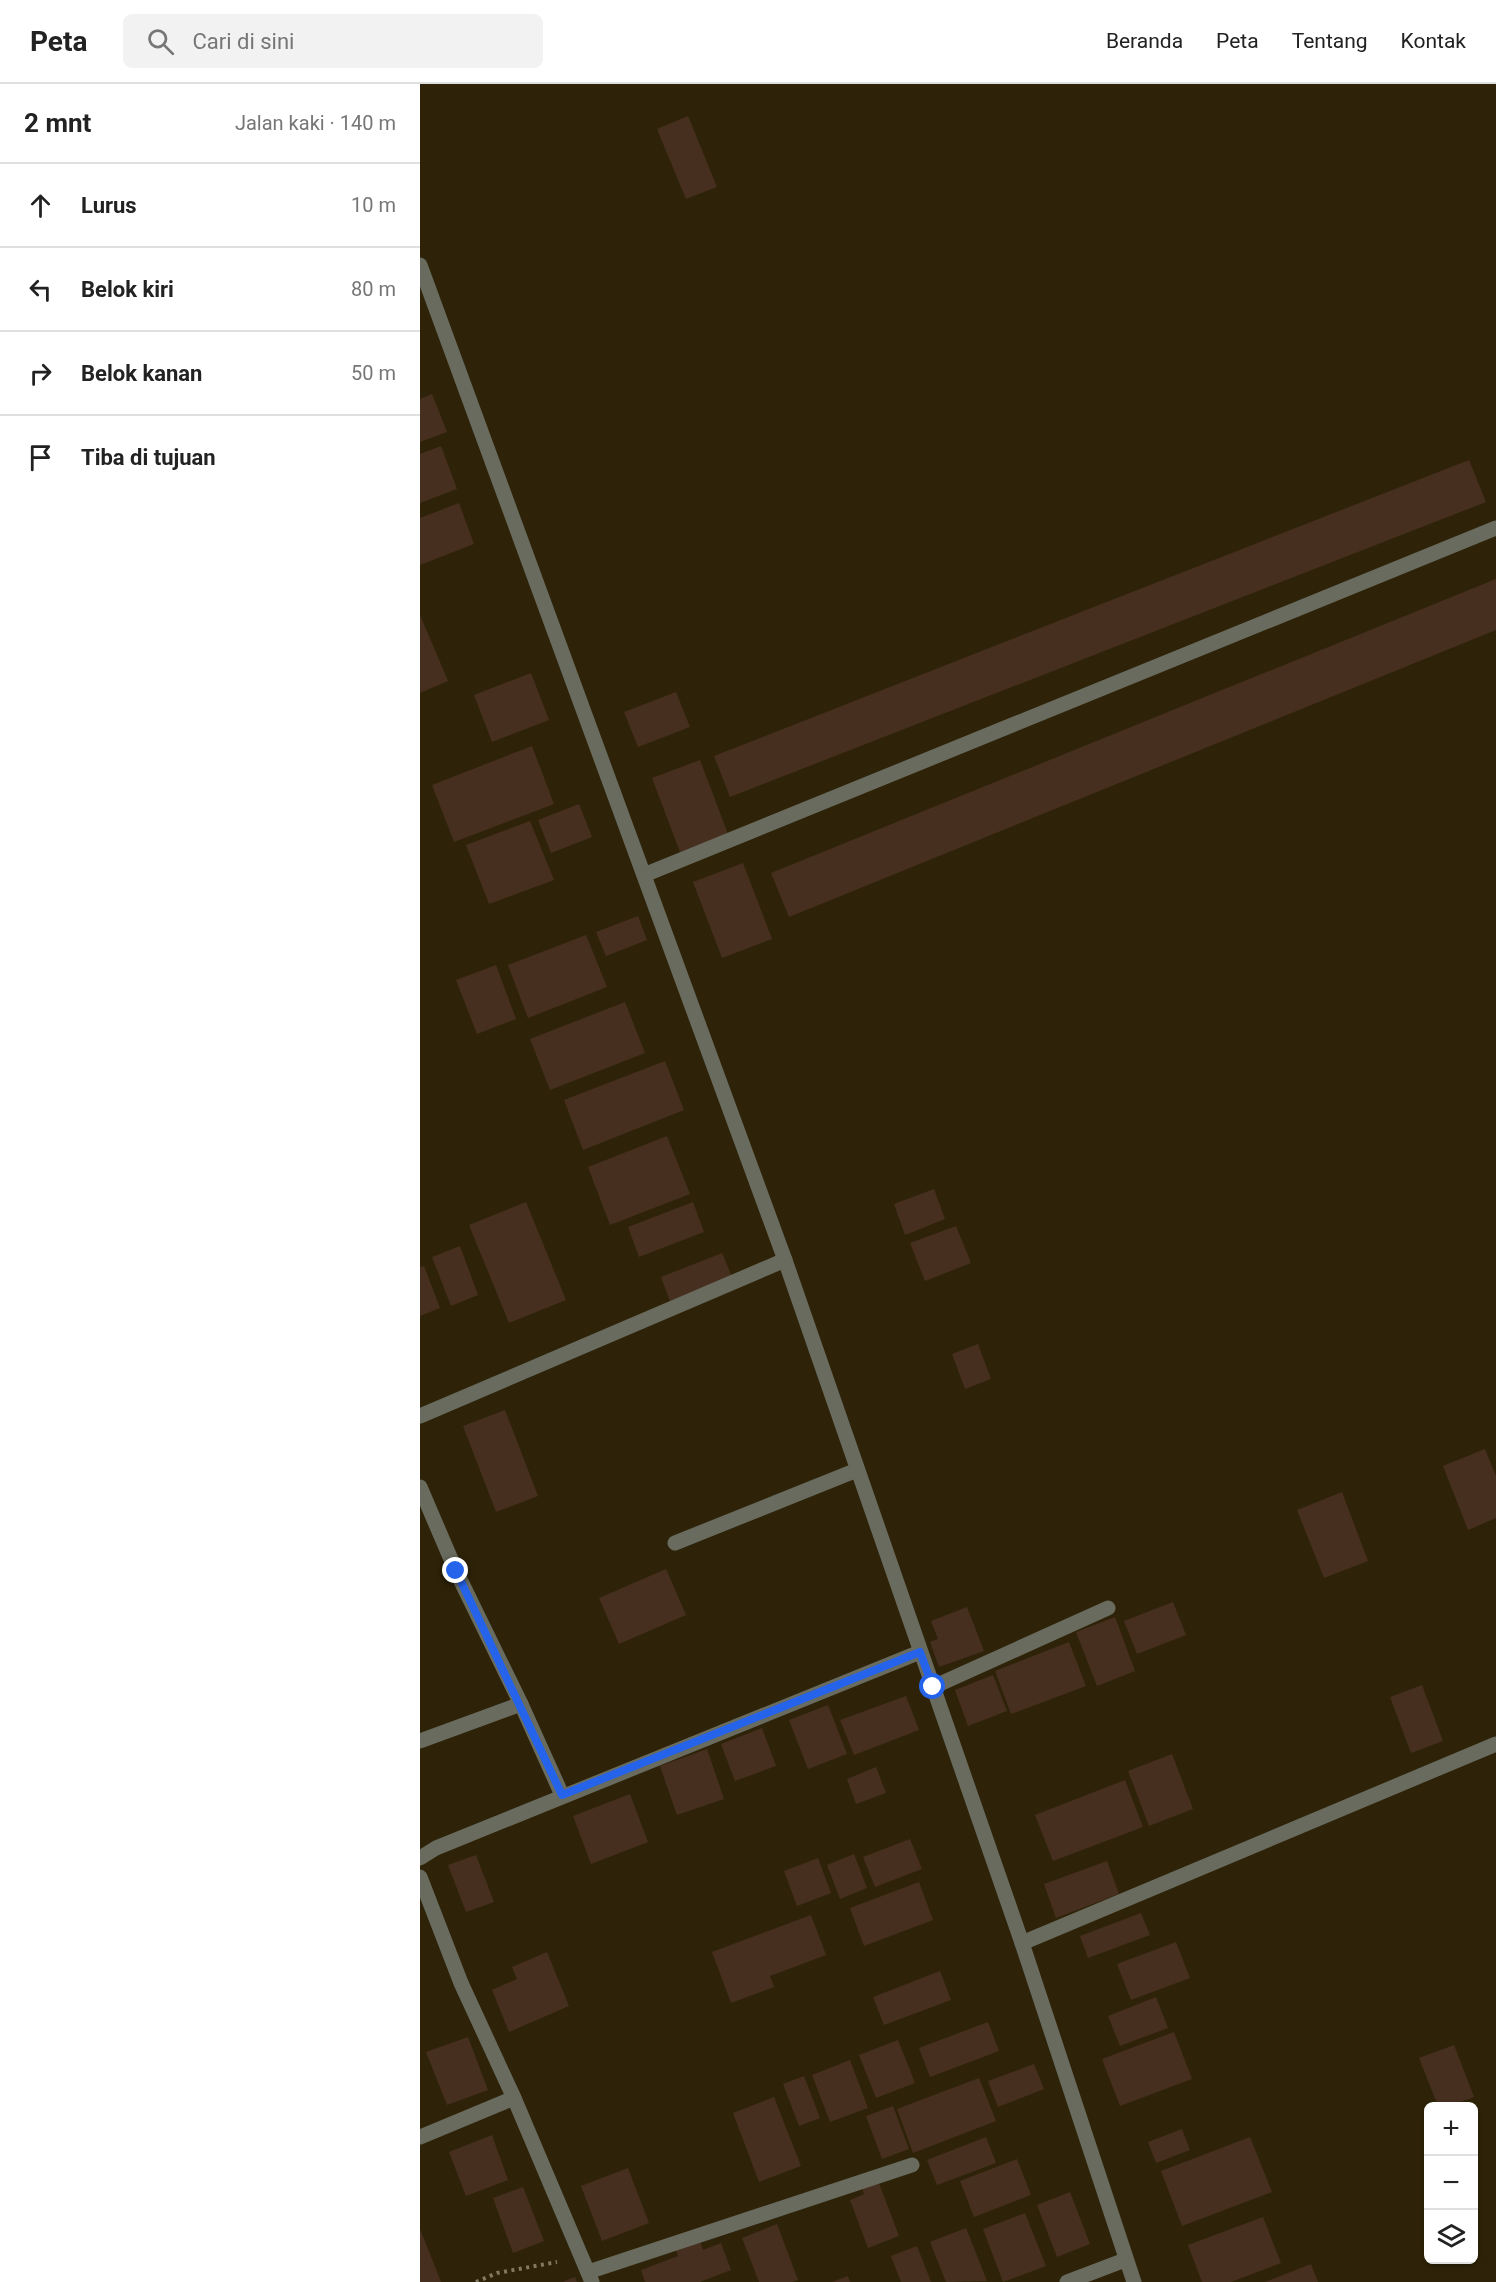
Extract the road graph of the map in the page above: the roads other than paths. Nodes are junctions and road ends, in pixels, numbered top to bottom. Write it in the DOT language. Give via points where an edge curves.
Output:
graph roads {
  1 [pos="420,265"];
  2 [pos="1496,528"];
  3 [pos="644,875"];
  4 [pos="785,1260"];
  5 [pos="420,1416"];
  6 [pos="857,1470"];
  7 [pos="420,1487"];
  8 [pos="675,1543"];
  9 [pos="1108,1608"];
  10 [pos="920,1652"];
  11 [pos="933,1687"];
  12 [pos="521,1704"];
  13 [pos="420,1741"];
  14 [pos="1496,1744"];
  15 [pos="562,1795"];
  16 [pos="420,1858"];
  17 [pos="420,1877"];
  18 [pos="1022,1943"];
  19 [pos="514,2098"];
  20 [pos="420,2137"];
  21 [pos="912,2165"];
  22 [pos="1125,2260"];
  23 [pos="590,2277"];
  24 [pos="1067,2282"];
  25 [pos="1134,2282"];
  1 -- 3 [label="street"];
  2 -- 3 [label="street"];
  3 -- 4 [label="street"];
  4 -- 5 [label="street"];
  4 -- 6 [label="street"];
  6 -- 8 [label="street"];
  6 -- 10 [label="street"];
  7 -- 12 [label="street"];
  9 -- 11 [label="street"];
  10 -- 11 [label="street"];
  10 -- 15 [label="street"];
  11 -- 18 [label="street"];
  12 -- 13 [label="street"];
  12 -- 15 [label="street"];
  14 -- 18 [label="street"];
  15 -- 16 [label="street"];
  17 -- 19 [label="street" via="461,1983"];
  18 -- 22 [label="street"];
  19 -- 20 [label="street"];
  19 -- 23 [label="street"];
  21 -- 23 [label="street"];
  22 -- 24 [label="street"];
  22 -- 25 [label="street"];
}
